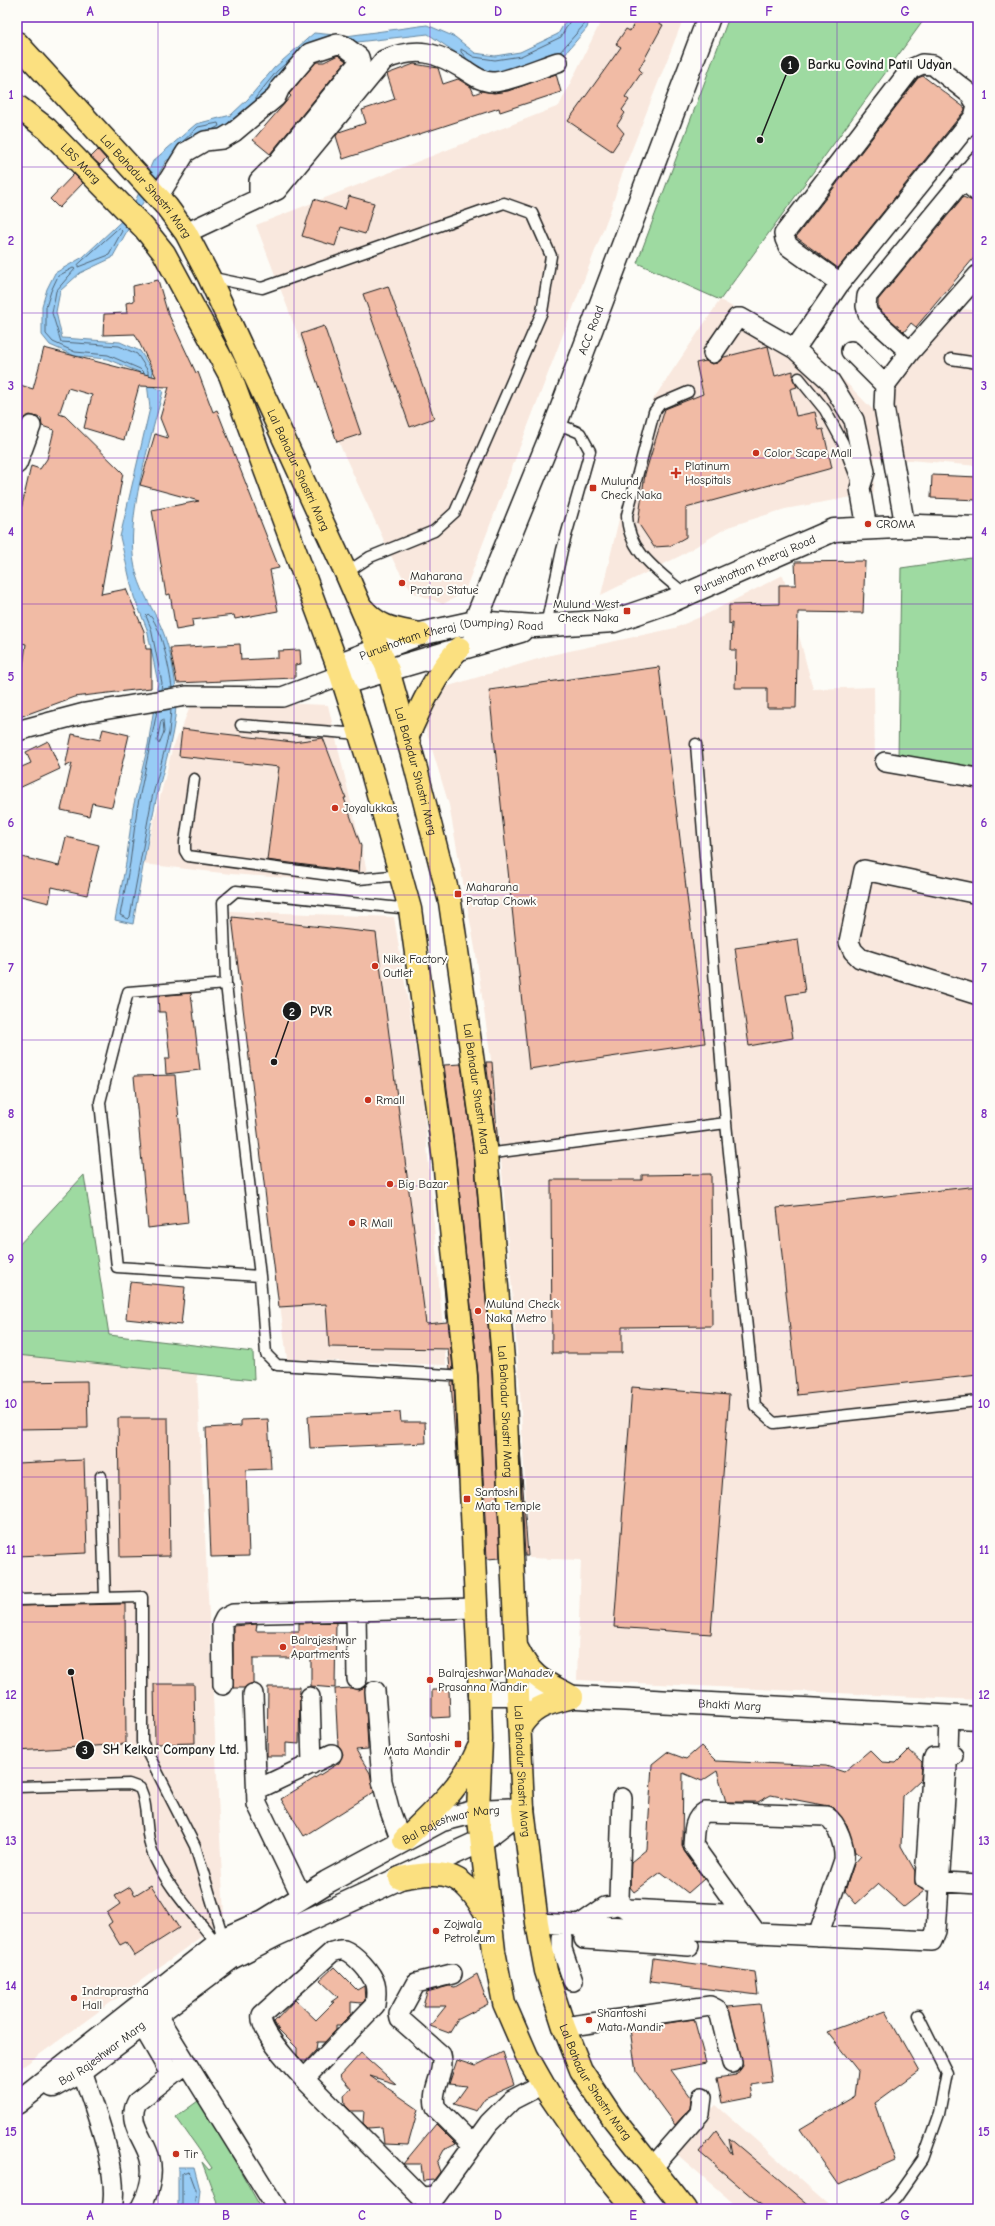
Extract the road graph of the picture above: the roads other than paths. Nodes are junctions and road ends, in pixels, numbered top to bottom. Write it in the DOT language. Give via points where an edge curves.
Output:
graph roads {
  1 [pos="709,17"];
  2 [pos="17,42"];
  3 [pos="558,62"];
  4 [pos="22,115"];
  5 [pos="978,161"];
  6 [pos="963,180"];
  7 [pos="978,192"];
  8 [pos="259,199"];
  9 [pos="162,202"];
  10 [pos="137,221"];
  11 [pos="186,232"];
  12 [pos="978,275"];
  13 [pos="209,277"];
  14 [pos="840,282"];
  15 [pos="795,349"];
  16 [pos="852,351"];
  17 [pos="910,352"];
  18 [pos="712,353"];
  19 [pos="952,359"];
  20 [pos="978,363"];
  21 [pos="254,371"];
  22 [pos="799,378"];
  23 [pos="232,380"];
  24 [pos="885,385"];
  25 [pos="688,392"];
  26 [pos="556,423"];
  27 [pos="31,426"];
  28 [pos="17,464"];
  29 [pos="860,488"];
  30 [pos="905,526"];
  31 [pos="867,528"];
  32 [pos="978,528"];
  33 [pos="346,572"];
  34 [pos="686,595"];
  35 [pos="361,606"];
  36 [pos="475,622"];
  37 [pos="541,626"];
  38 [pos="420,634"];
  39 [pos="467,646"];
  40 [pos="379,649"];
  41 [pos="388,670"];
  42 [pos="341,674"];
  43 [pos="241,725"];
  44 [pos="17,731"];
  45 [pos="360,734"];
  46 [pos="407,738"];
  47 [pos="696,744"];
  48 [pos="885,762"];
  49 [pos="978,778"];
  50 [pos="194,779"];
  51 [pos="401,875"];
  52 [pos="978,894"];
  53 [pos="410,909"];
  54 [pos="226,984"];
  55 [pos="978,995"];
  56 [pos="726,1123"];
  57 [pos="486,1154"];
  58 [pos="260,1276"];
  59 [pos="466,1376"];
  60 [pos="978,1402"];
  61 [pos="101,1476"];
  62 [pos="105,1598"];
  63 [pos="17,1600"];
  64 [pos="476,1608"];
  65 [pos="356,1611"];
  66 [pos="517,1647"];
  67 [pos="357,1679"];
  68 [pos="223,1685"];
  69 [pos="375,1691"];
  70 [pos="253,1694"];
  71 [pos="480,1694"];
  72 [pos="519,1694"];
  73 [pos="310,1697"];
  74 [pos="572,1697"];
  75 [pos="944,1715"];
  76 [pos="978,1718"];
  77 [pos="520,1727"];
  78 [pos="481,1740"];
  79 [pos="332,1754"];
  80 [pos="312,1764"];
  81 [pos="17,1787"];
  82 [pos="256,1790"];
  83 [pos="622,1798"];
  84 [pos="523,1809"];
  85 [pos="478,1811"];
  86 [pos="403,1840"];
  87 [pos="481,1841"];
  88 [pos="400,1878"];
  89 [pos="939,1882"];
  90 [pos="978,1884"];
  91 [pos="302,1897"];
  92 [pos="613,1906"];
  93 [pos="743,1915"];
  94 [pos="491,1921"];
  95 [pos="578,1926"];
  96 [pos="538,1929"];
  97 [pos="757,1934"];
  98 [pos="818,1936"];
  99 [pos="562,1937"];
  100 [pos="689,1946"];
  101 [pos="224,1947"];
  102 [pos="452,1974"];
  103 [pos="573,1982"];
  104 [pos="918,2015"];
  105 [pos="149,2020"];
  106 [pos="564,2027"];
  107 [pos="186,2063"];
  108 [pos="732,2063"];
  109 [pos="82,2070"];
  110 [pos="171,2075"];
  111 [pos="304,2079"];
  112 [pos="543,2084"];
  113 [pos="702,2097"];
  114 [pos="17,2104"];
  115 [pos="473,2145"];
  116 [pos="652,2168"];
  117 [pos="112,2209"];
  118 [pos="140,2209"];
  119 [pos="277,2209"];
  120 [pos="635,2209"];
  121 [pos="685,2209"];
  122 [pos="885,2209"];
  1 -- 26 [label="street, ACC Road"];
  2 -- 9 [label="main road, Lal Bahadur Shastri Marg"];
  3 -- 8 [label="street" via="495,82 482,80 445,58 427,52 402,53 384,60 277,190"];
  4 -- 10 [label="main road, LBS Marg" via="47,129"];
  5 -- 6 [label="street"];
  6 -- 7 [label="street"];
  6 -- 17 [label="street" via="867,296 868,314"];
  8 -- 9 [label="street" via="259,181 278,163 360,61 359,57 343,45 337,44 310,53 280,88 276,97 234,132 222,138 205,141 186,152"];
  8 -- 11 [label="street"];
  9 -- 10 [label="main road"];
  9 -- 11 [label="main road, Lal Bahadur Shastri Marg"];
  10 -- 23 [label="main road" via="164,253"];
  11 -- 13 [label="main road, Lal Bahadur Shastri Marg"];
  12 -- 17 [label="street"];
  13 -- 21 [label="main road, Lal Bahadur Shastri Marg"];
  13 -- 33 [label="lane" via="262,288 504,203 532,214 551,256 542,312 455,512 434,531 370,557"];
  14 -- 14 [label="street" via="974,117 977,105 970,94 933,65 922,64 911,69 784,234 788,246"];
  14 -- 15 [label="street"];
  15 -- 18 [label="street" via="741,318 736,318"];
  15 -- 29 [label="street" via="830,381 854,420 865,472"];
  16 -- 24 [label="street"];
  17 -- 24 [label="street"];
  19 -- 20 [label="lane"];
  21 -- 23 [label="main road"];
  21 -- 33 [label="main road, Lal Bahadur Shastri Marg"];
  22 -- 29 [label="lane" via="825,410 843,443"];
  23 -- 42 [label="main road"];
  24 -- 30 [label="street" via="884,407"];
  25 -- 34 [label="lane" via="660,404 654,412 627,515 628,531 640,555"];
  26 -- 36 [label="street, ACC Road"];
  26 -- 37 [label="lane" via="580,433 590,451"];
  27 -- 28 [label="street"];
  29 -- 31 [label="street"];
  30 -- 31 [label="street, Purushottam Kheraj Road"];
  30 -- 32 [label="street, Purushottam Kheraj Road"];
  31 -- 34 [label="street, Purushottam Kheraj Road" via="834,530"];
  33 -- 35 [label="main road, Lal Bahadur Shastri Marg"];
  34 -- 37 [label="street, Purushottam Kheraj Road" via="614,621"];
  35 -- 38 [label="main road" via="374,621"];
  35 -- 40 [label="main road, Lal Bahadur Shastri Marg"];
  36 -- 37 [label="street, Purushottam Kheraj (Dumping) Road"];
  36 -- 38 [label="street, Purushottam Kheraj (Dumping) Road"];
  36 -- 39 [label="street, ACC Road"];
  37 -- 39 [label="street, Purushottam Kheraj (Dumping) Road"];
  38 -- 40 [label="street, Purushottam Kheraj (Dumping) Road"];
  39 -- 41 [label="street, Purushottam Kheraj (Dumping) Road"];
  39 -- 46 [label="main road" via="438,676"];
  40 -- 41 [label="main road, Lal Bahadur Shastri Marg"];
  40 -- 42 [label="street, Purushottam Kheraj (Dumping) Road"];
  41 -- 42 [label="street, Purushottam Kheraj (Dumping) Road"];
  41 -- 46 [label="main road, Lal Bahadur Shastri Marg"];
  42 -- 44 [label="street" via="282,697 186,696 85,713"];
  42 -- 45 [label="main road"];
  43 -- 45 [label="lane"];
  45 -- 51 [label="main road"];
  46 -- 57 [label="main road, Lal Bahadur Shastri Marg" via="450,902"];
  47 -- 56 [label="lane"];
  48 -- 49 [label="street"];
  50 -- 51 [label="lane" via="185,842 188,856 359,879"];
  51 -- 53 [label="main road"];
  52 -- 55 [label="street" via="864,870 850,942 853,951 860,958"];
  53 -- 54 [label="lane" via="236,891 222,902"];
  53 -- 59 [label="main road" via="444,1160"];
  54 -- 58 [label="lane"];
  54 -- 58 [label="lane" via="128,992 100,1102 117,1267"];
  56 -- 57 [label="lane"];
  56 -- 60 [label="lane" via="755,1406 774,1423"];
  57 -- 66 [label="main road, Lal Bahadur Shastri Marg" via="504,1372"];
  58 -- 59 [label="lane" via="266,1354 277,1365"];
  59 -- 64 [label="main road"];
  61 -- 62 [label="lane"];
  62 -- 63 [label="lane"];
  62 -- 101 [label="lane" via="142,1597 142,1742 195,1846"];
  64 -- 65 [label="street"];
  64 -- 71 [label="main road"];
  65 -- 67 [label="street"];
  65 -- 68 [label="street" via="233,1614 225,1618 222,1624"];
  66 -- 72 [label="main road, Lal Bahadur Shastri Marg"];
  66 -- 74 [label="main road" via="524,1662 536,1677"];
  69 -- 86 [label="street" via="382,1781 389,1808"];
  70 -- 82 [label="street"];
  71 -- 72 [label="street, Bhakti Marg"];
  71 -- 78 [label="main road"];
  72 -- 74 [label="street, Bhakti Marg"];
  72 -- 77 [label="main road, Lal Bahadur Shastri Marg"];
  73 -- 80 [label="street"];
  74 -- 75 [label="street, Bhakti Marg"];
  74 -- 77 [label="main road" via="536,1708"];
  75 -- 76 [label="street, Bhakti Marg"];
  75 -- 89 [label="street" via="946,1756"];
  77 -- 84 [label="main road, Lal Bahadur Shastri Marg"];
  78 -- 85 [label="main road"];
  78 -- 86 [label="main road" via="472,1763 454,1790"];
  79 -- 80 [label="street"];
  80 -- 82 [label="street"];
  81 -- 101 [label="lane" via="129,1784 140,1788 144,1797 152,1851 174,1890"];
  82 -- 91 [label="street" via="257,1804"];
  83 -- 93 [label="street" via="618,1899 620,1906 628,1909"];
  84 -- 85 [label="street, Bal Rajeshwar Marg"];
  84 -- 87 [label="street, Bal Rajeshwar Marg"];
  84 -- 96 [label="main road, Lal Bahadur Shastri Marg"];
  85 -- 86 [label="street, Bal Rajeshwar Marg" via="442,1820"];
  85 -- 87 [label="main road"];
  86 -- 91 [label="street, Bal Rajeshwar Marg"];
  87 -- 88 [label="street, Bal Rajeshwar Marg"];
  87 -- 94 [label="main road"];
  88 -- 94 [label="main road" via="432,1872 454,1877 474,1893"];
  88 -- 101 [label="street, Bal Rajeshwar Marg"];
  89 -- 90 [label="street"];
  89 -- 98 [label="street" via="935,1936 932,1941"];
  91 -- 101 [label="street, Bal Rajeshwar Marg"];
  92 -- 95 [label="street" via="606,1907"];
  93 -- 97 [label="street"];
  93 -- 98 [label="street" via="693,1845 696,1821 700,1815 705,1812 826,1816 832,1820 845,1849 844,1860"];
  94 -- 112 [label="main road" via="504,2003 527,2056"];
  95 -- 96 [label="street"];
  95 -- 97 [label="street"];
  96 -- 99 [label="street"];
  96 -- 106 [label="main road, Lal Bahadur Shastri Marg" via="546,1971"];
  97 -- 98 [label="street"];
  99 -- 100 [label="street"];
  99 -- 103 [label="street" via="562,1949"];
  101 -- 105 [label="street, Bal Rajeshwar Marg"];
  101 -- 114 [label="street, Bal Rajeshwar Marg"];
  102 -- 115 [label="street" via="416,1983 400,2014 400,2020 441,2056 433,2096 435,2104"];
  104 -- 122 [label="lane" via="947,2073 939,2114 922,2159"];
  105 -- 107 [label="street"];
  105 -- 109 [label="street, Bal Rajeshwar Marg"];
  105 -- 110 [label="street"];
  106 -- 108 [label="street" via="710,2006 720,2015"];
  106 -- 116 [label="main road, Lal Bahadur Shastri Marg" via="581,2070 612,2117"];
  107 -- 110 [label="street"];
  107 -- 119 [label="street"];
  109 -- 114 [label="street, Bal Rajeshwar Marg"];
  109 -- 117 [label="street" via="112,2168"];
  110 -- 118 [label="street" via="137,2102 133,2109 133,2119 150,2160 148,2195"];
  111 -- 111 [label="street" via="262,2024 262,2016 332,1952 344,1950 370,1974 377,1997 374,2005"];
  111 -- 115 [label="street" via="421,2196 436,2196"];
  112 -- 115 [label="street" via="512,2100 489,2123"];
  112 -- 120 [label="main road" via="594,2160"];
  113 -- 116 [label="street" via="700,2113"];
  116 -- 121 [label="main road, Lal Bahadur Shastri Marg"];
}
